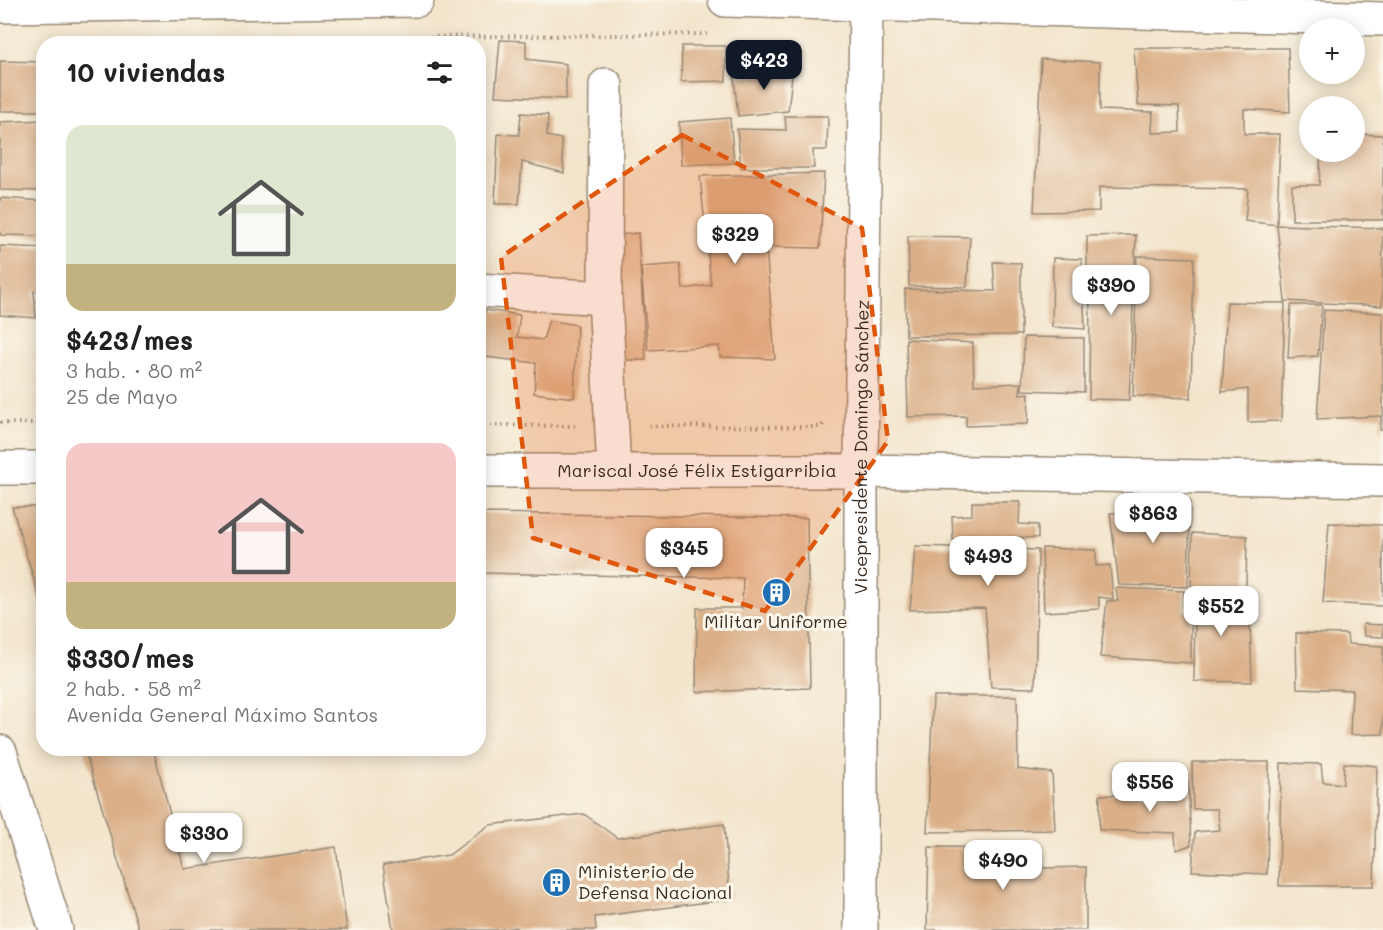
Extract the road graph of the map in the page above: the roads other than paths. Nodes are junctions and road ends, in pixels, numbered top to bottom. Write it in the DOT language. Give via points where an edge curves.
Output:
graph roads {
  1 [pos="417,0"];
  2 [pos="725,0"];
  3 [pos="221,2"];
  4 [pos="866,2"];
  5 [pos="0,6"];
  6 [pos="1383,19"];
  7 [pos="606,86"];
  8 [pos="486,291"];
  9 [pos="605,298"];
  10 [pos="0,468"];
  11 [pos="36,468"];
  12 [pos="486,471"];
  13 [pos="614,471"];
  14 [pos="861,471"];
  15 [pos="1383,480"];
  16 [pos="0,752"];
  17 [pos="56,930"];
  18 [pos="861,930"];
  1 -- 3 [label="street"];
  2 -- 4 [label="street"];
  3 -- 5 [label="street"];
  4 -- 6 [label="street"];
  4 -- 14 [label="street, Vicepresidente Domingo Sánchez"];
  7 -- 9 [label="street"];
  8 -- 9 [label="street"];
  9 -- 13 [label="street"];
  10 -- 11 [label="street"];
  12 -- 13 [label="street, Mariscal José Félix Estigarribia"];
  13 -- 14 [label="street, Mariscal José Félix Estigarribia"];
  14 -- 15 [label="street, Mariscal José Félix Estigarribia"];
  14 -- 18 [label="street, Vicepresidente Domingo Sánchez"];
  16 -- 17 [label="street"];
}
